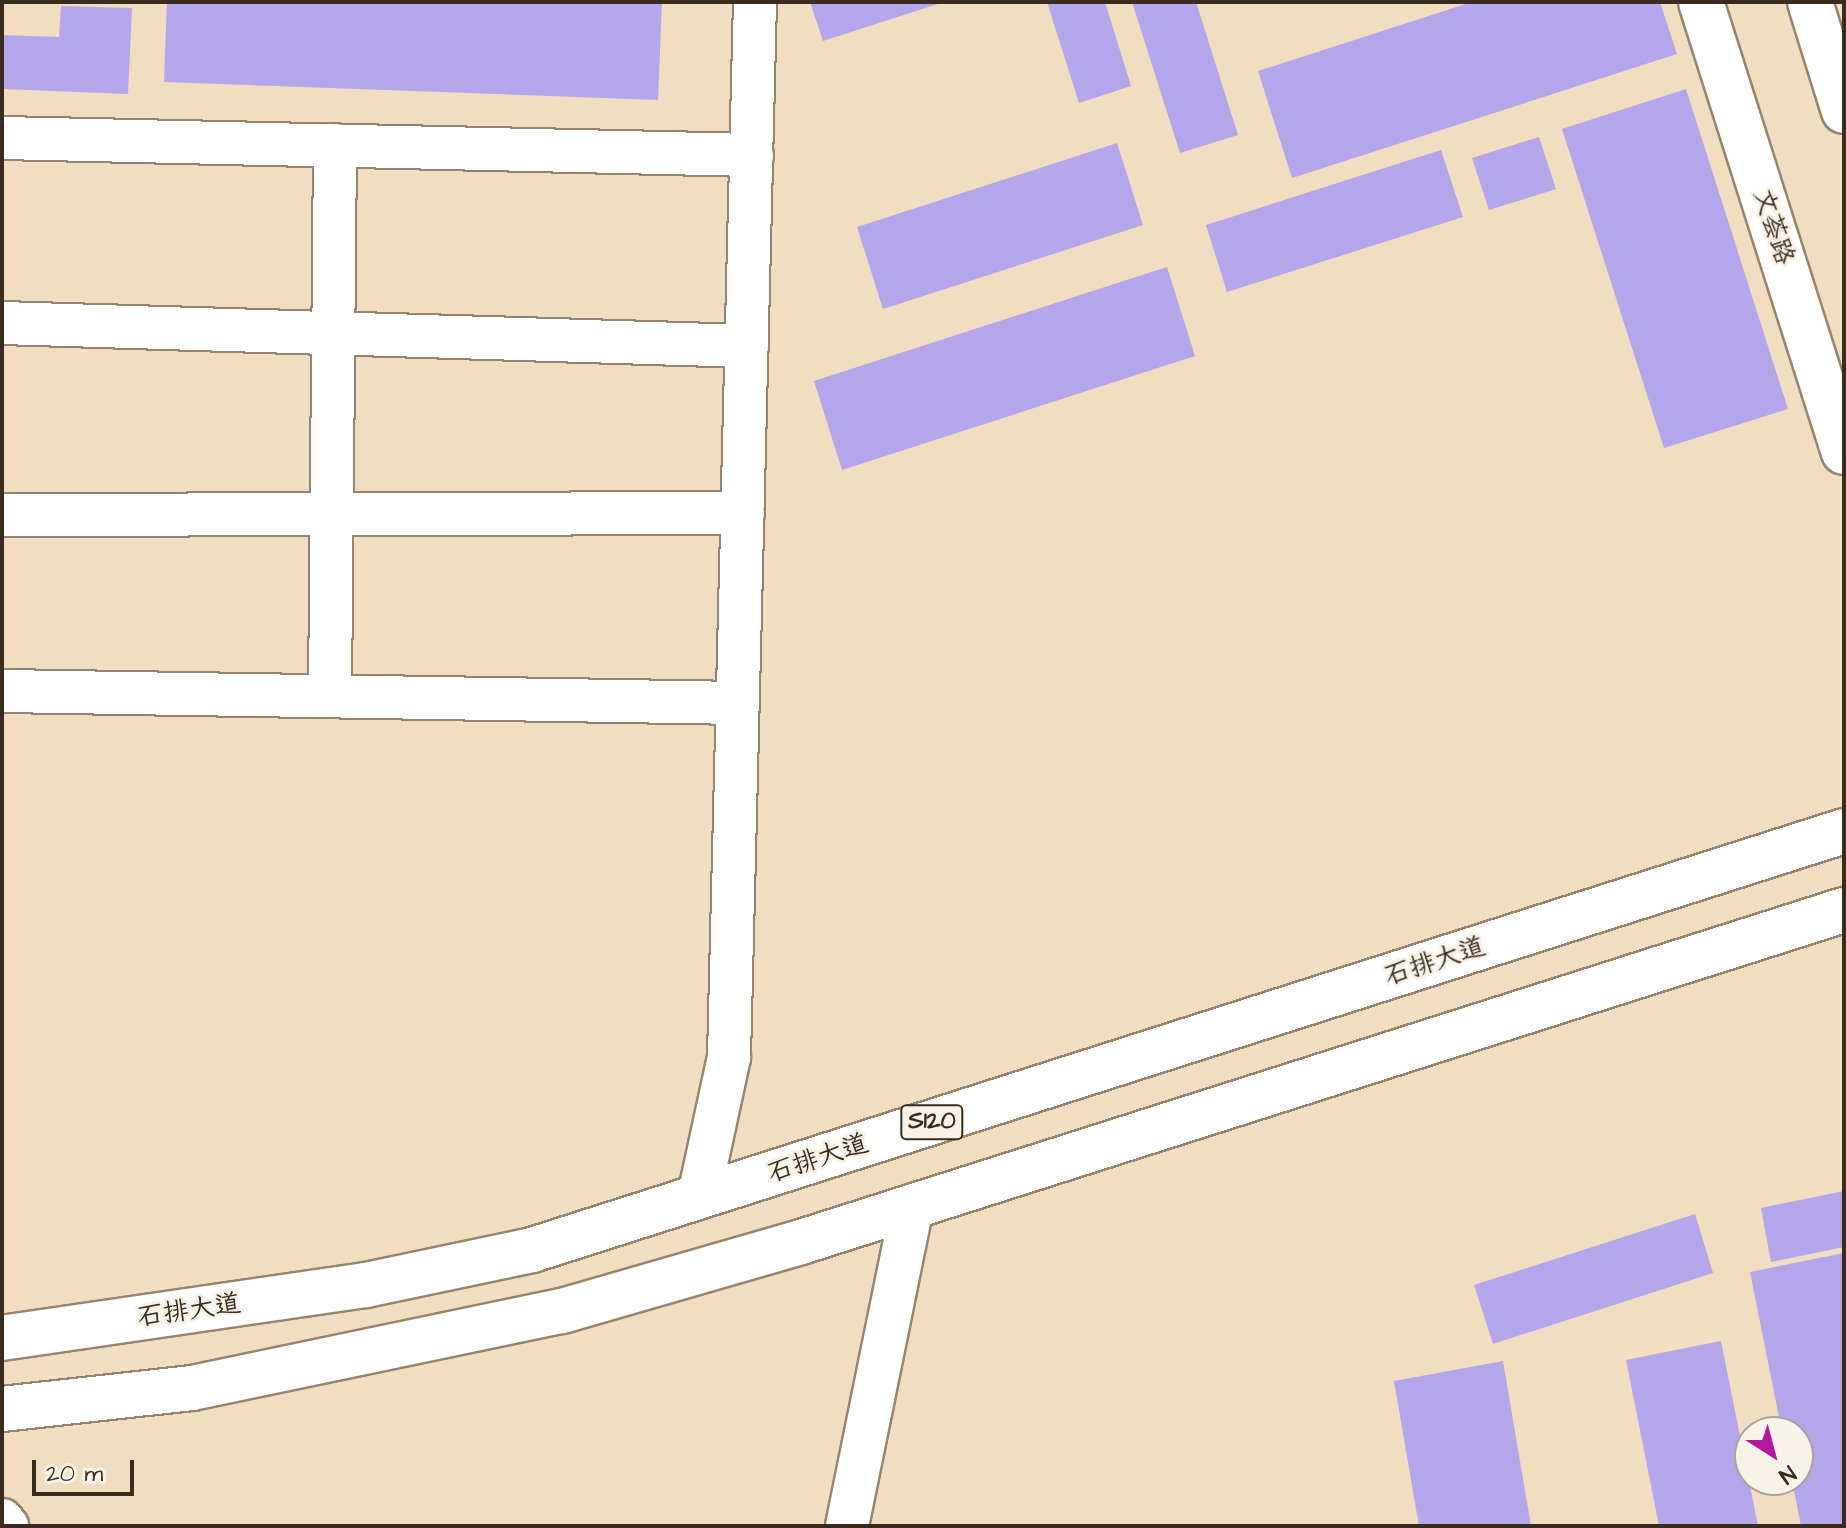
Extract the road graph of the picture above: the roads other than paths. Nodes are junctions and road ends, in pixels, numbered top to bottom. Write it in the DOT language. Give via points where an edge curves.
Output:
graph roads {
  1 [pos="755,2"];
  2 [pos="1701,2"];
  3 [pos="1810,2"];
  4 [pos="1844,111"];
  5 [pos="2,138"];
  6 [pos="335,145"];
  7 [pos="752,155"];
  8 [pos="2,323"];
  9 [pos="333,333"];
  10 [pos="747,346"];
  11 [pos="1844,452"];
  12 [pos="743,513"];
  13 [pos="2,515"];
  14 [pos="332,515"];
  15 [pos="2,691"];
  16 [pos="330,696"];
  17 [pos="738,703"];
  18 [pos="1844,831"];
  19 [pos="1844,910"];
  20 [pos="699,1196"];
  21 [pos="912,1206"];
  22 [pos="2,1338"];
  23 [pos="2,1409"];
  24 [pos="2,1520"];
  25 [pos="7,1526"];
  26 [pos="847,1526"];
  1 -- 7 [label="street"];
  2 -- 11 [label="main road, 文荟路"];
  3 -- 4 [label="main road"];
  5 -- 6 [label="street"];
  6 -- 7 [label="street"];
  6 -- 9 [label="street"];
  7 -- 10 [label="street"];
  8 -- 9 [label="street"];
  9 -- 10 [label="street"];
  9 -- 14 [label="street"];
  10 -- 12 [label="street"];
  12 -- 14 [label="street"];
  12 -- 17 [label="street"];
  13 -- 14 [label="street"];
  14 -- 16 [label="street"];
  15 -- 16 [label="street"];
  16 -- 17 [label="street"];
  17 -- 20 [label="street" via="729,1057"];
  18 -- 20 [label="main road, 石排大道 / S120"];
  19 -- 21 [label="main road"];
  20 -- 22 [label="main road, 石排大道 / S120" via="532,1250 366,1285"];
  21 -- 23 [label="main road" via="562,1311 192,1388"];
  21 -- 26 [label="street"];
  24 -- 25 [label="street"];
}
